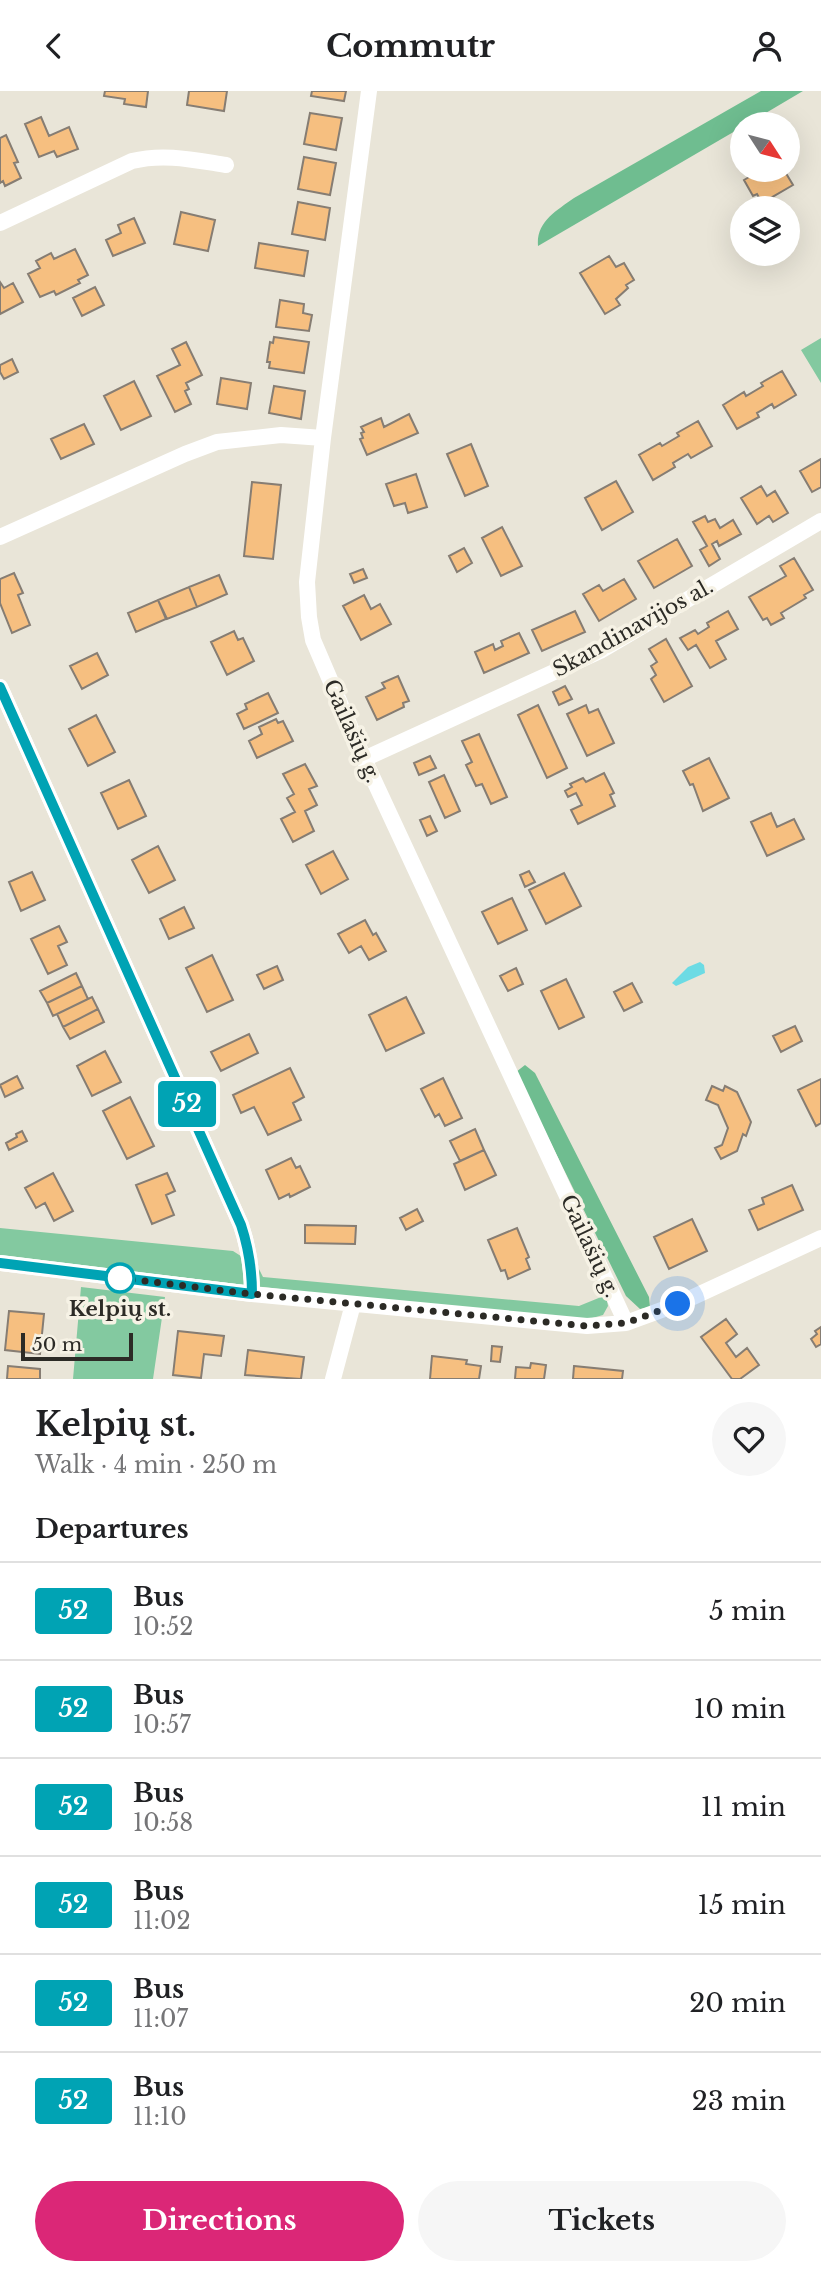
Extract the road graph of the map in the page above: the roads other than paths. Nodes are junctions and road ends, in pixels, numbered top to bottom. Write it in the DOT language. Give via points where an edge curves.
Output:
graph roads {
  1 [pos="369,91"];
  2 [pos="226,165"];
  3 [pos="0,223"];
  4 [pos="323,438"];
  5 [pos="821,521"];
  6 [pos="0,537"];
  7 [pos="0,687"];
  8 [pos="364,759"];
  9 [pos="821,1238"];
  10 [pos="0,1263"];
  11 [pos="252,1294"];
  12 [pos="353,1304"];
  13 [pos="626,1323"];
  14 [pos="333,1379"];
  1 -- 4 [label="street, Gailašių g."];
  2 -- 3 [label="street" via="148,156"];
  4 -- 6 [label="street" via="281,435 218,442"];
  4 -- 8 [label="street, Gailašių g." via="307,582 309,617 319,657"];
  5 -- 8 [label="street, Skandinavijos al." via="600,651"];
  7 -- 11 [label="street" via="241,1225 249,1250"];
  8 -- 13 [label="street, Gailašių g."];
  9 -- 13 [label="street"];
  10 -- 11 [label="street"];
  11 -- 12 [label="street"];
  12 -- 13 [label="street" via="587,1326"];
  12 -- 14 [label="street"];
}
